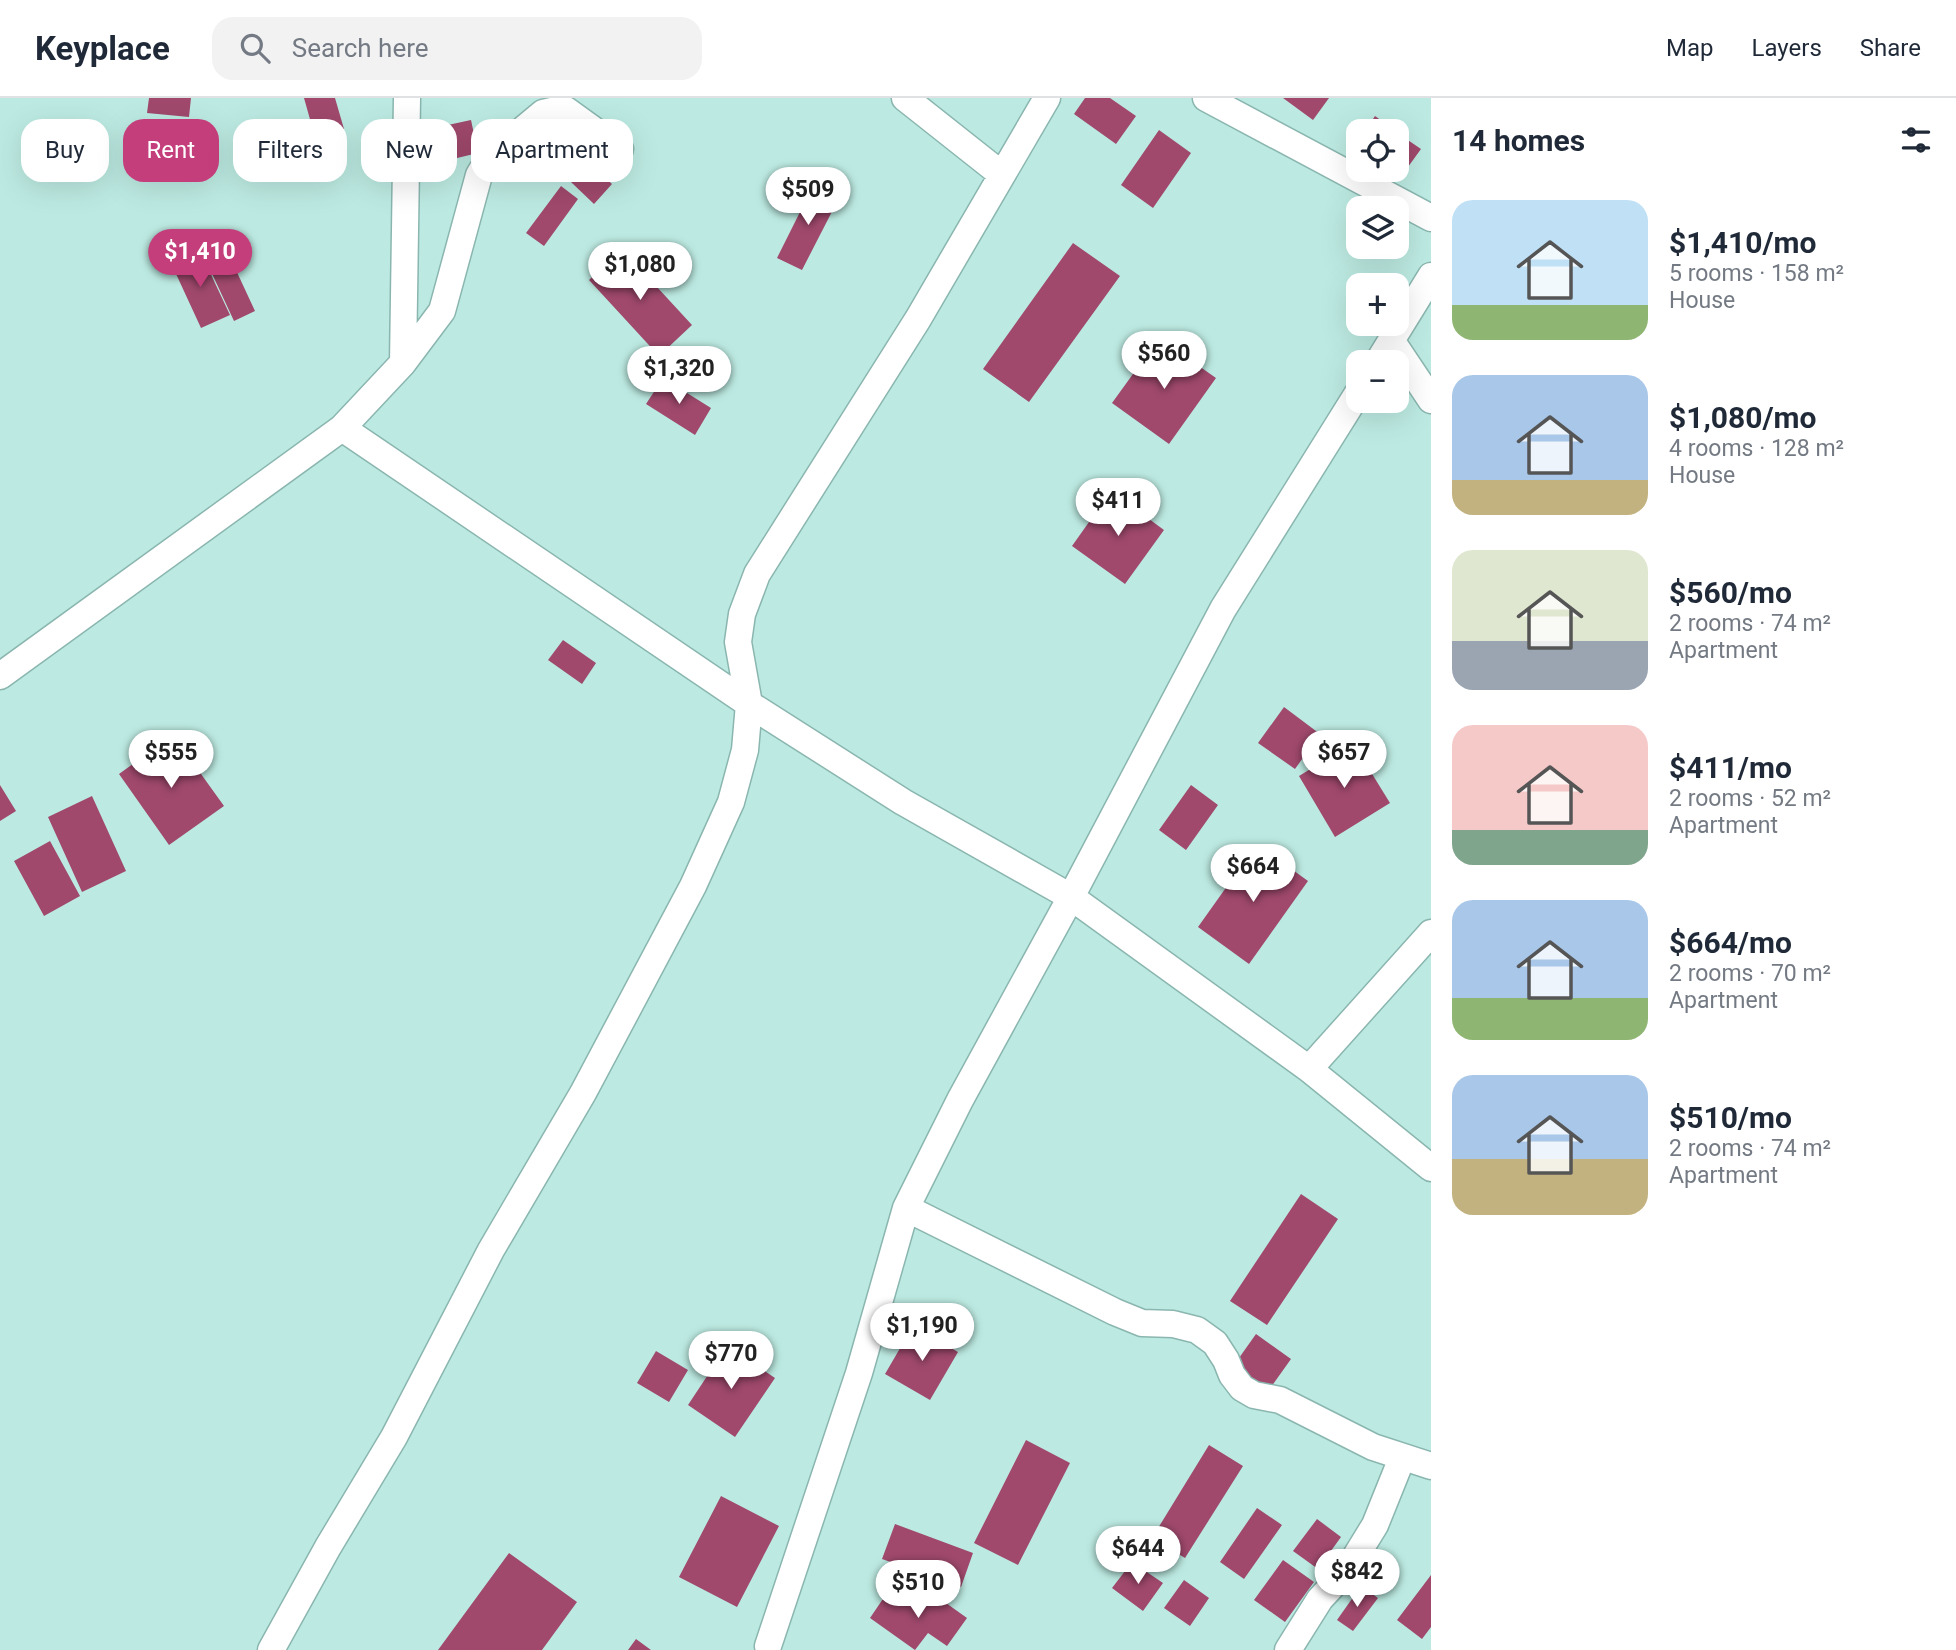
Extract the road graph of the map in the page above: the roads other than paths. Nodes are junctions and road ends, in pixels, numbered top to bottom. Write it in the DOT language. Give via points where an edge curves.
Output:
graph roads {
  1 [pos="407,98"];
  2 [pos="905,98"];
  3 [pos="1047,98"];
  4 [pos="1206,98"];
  5 [pos="536,119"];
  6 [pos="578,119"];
  7 [pos="1001,174"];
  8 [pos="476,182"];
  9 [pos="1431,218"];
  10 [pos="1431,276"];
  11 [pos="1386,350"];
  12 [pos="403,363"];
  13 [pos="1409,377"];
  14 [pos="1431,400"];
  15 [pos="1346,412"];
  16 [pos="342,428"];
  17 [pos="0,676"];
  18 [pos="749,704"];
  19 [pos="1071,897"];
  20 [pos="1431,933"];
  21 [pos="1309,1069"];
  22 [pos="1431,1168"];
  23 [pos="906,1208"];
  24 [pos="1402,1458"];
  25 [pos="1431,1466"];
  26 [pos="769,1649"];
  27 [pos="271,1650"];
  28 [pos="1288,1650"];
  1 -- 12 [label="street"];
  2 -- 7 [label="street"];
  3 -- 7 [label="street"];
  4 -- 9 [label="street"];
  5 -- 6 [label="street" via="556,110 566,110"];
  7 -- 18 [label="street" via="918,319 757,574 742,614 738,642"];
  8 -- 12 [label="street" via="442,311"];
  10 -- 11 [label="street"];
  12 -- 16 [label="street"];
  13 -- 14 [label="street"];
  15 -- 19 [label="street" via="1223,609"];
  16 -- 17 [label="street"];
  16 -- 18 [label="street"];
  18 -- 19 [label="street" via="903,802"];
  18 -- 27 [label="street" via="745,750 731,802 693,886 583,1093 491,1250 394,1437"];
  19 -- 21 [label="street"];
  19 -- 23 [label="street"];
  20 -- 21 [label="street"];
  21 -- 22 [label="street"];
  23 -- 24 [label="street" via="1115,1312 1142,1322 1197,1330 1215,1343 1242,1388 1280,1400"];
  23 -- 26 [label="street" via="859,1373"];
  24 -- 25 [label="street"];
  24 -- 28 [label="street" via="1376,1525"];
}
